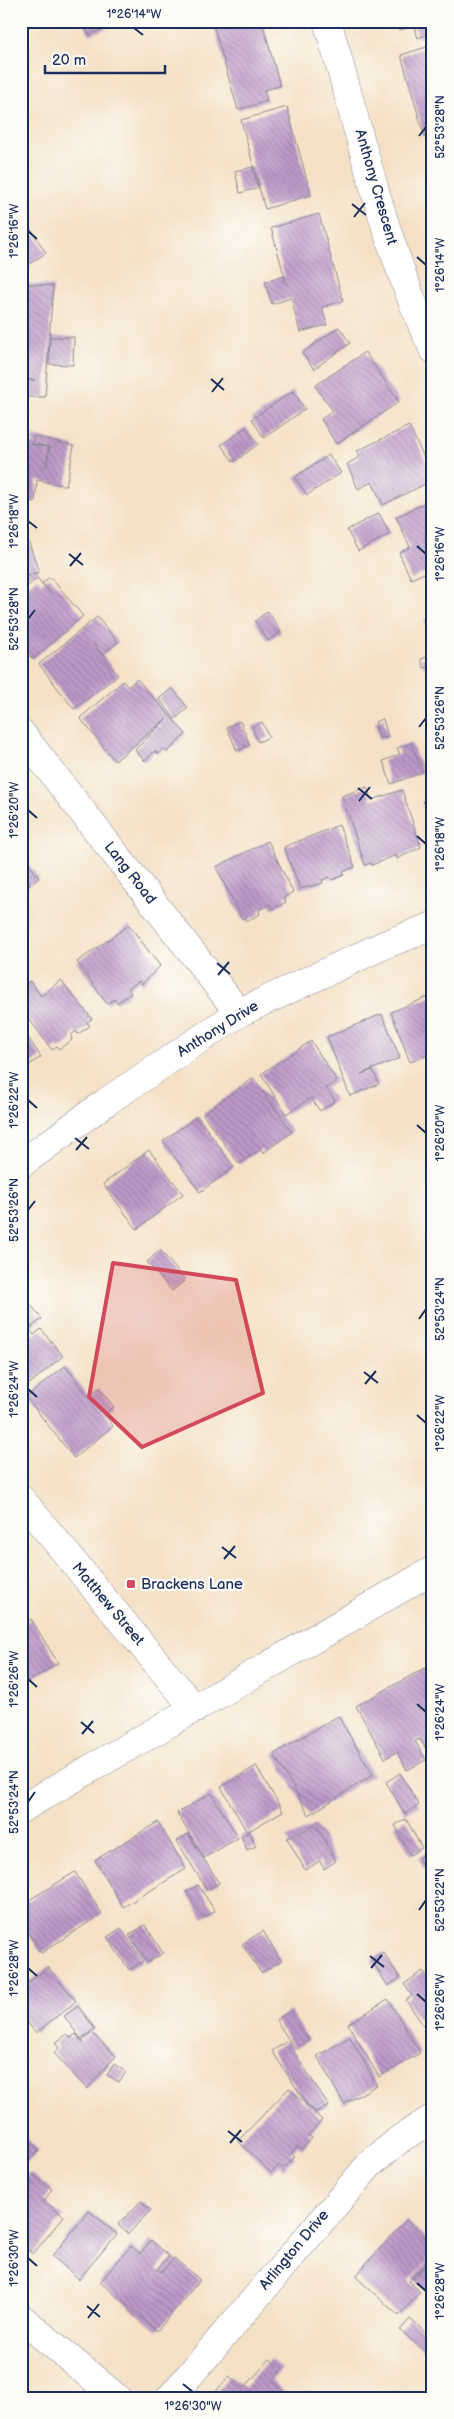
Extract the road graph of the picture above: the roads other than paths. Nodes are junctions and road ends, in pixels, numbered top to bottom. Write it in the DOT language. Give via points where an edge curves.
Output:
graph roads {
  1 [pos="327,21"];
  2 [pos="433,349"];
  3 [pos="21,733"];
  4 [pos="433,926"];
  5 [pos="239,1013"];
  6 [pos="21,1164"];
  7 [pos="21,1499"];
  8 [pos="433,1570"];
  9 [pos="195,1709"];
  10 [pos="21,1809"];
  11 [pos="433,2118"];
  12 [pos="21,2318"];
  13 [pos="117,2398"];
  14 [pos="170,2398"];
  1 -- 2 [label="street, Anthony Crescent" via="384,217 418,317"];
  3 -- 5 [label="street, Lang Road"];
  4 -- 5 [label="street, Anthony Drive" via="384,945"];
  5 -- 6 [label="street, Anthony Drive" via="106,1102"];
  7 -- 9 [label="street, Matthew Street"];
  8 -- 9 [label="street"];
  9 -- 10 [label="street"];
  11 -- 14 [label="street, Arlington Drive" via="370,2164"];
  12 -- 13 [label="street"];
}
